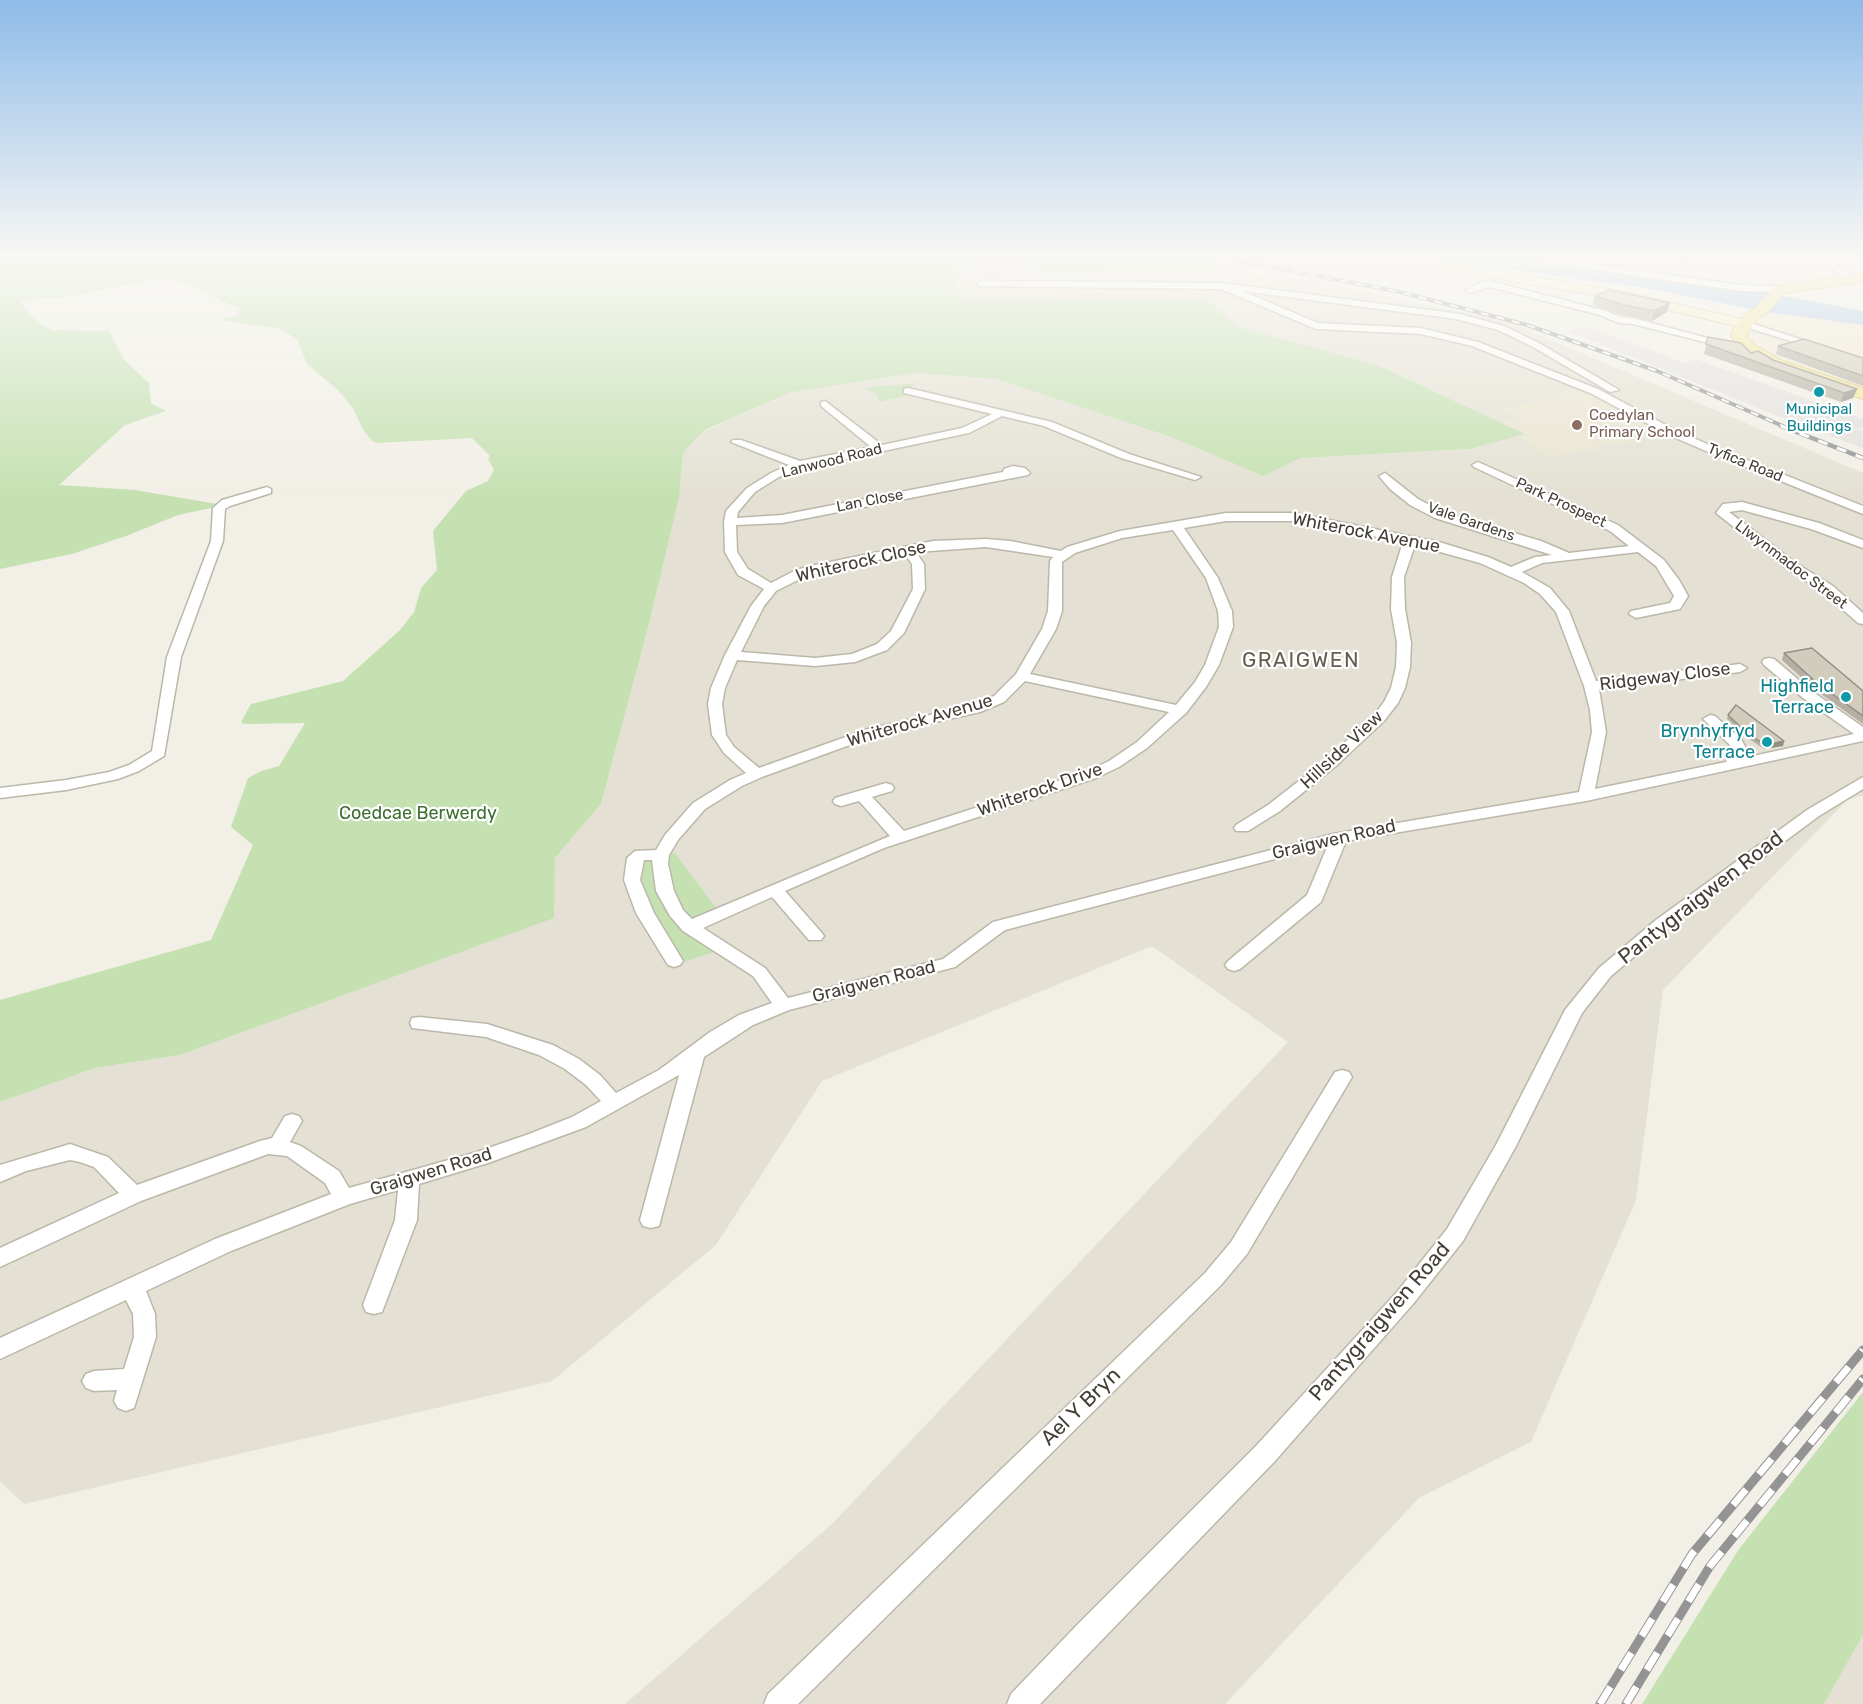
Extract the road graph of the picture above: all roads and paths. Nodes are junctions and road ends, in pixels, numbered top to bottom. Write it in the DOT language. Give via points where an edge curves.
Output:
graph roads {
  1 [pos="1439,336"];
  2 [pos="1514,336"];
  3 [pos="1687,336"];
  4 [pos="1730,336"];
  5 [pos="1739,336"];
  6 [pos="1782,336"];
  7 [pos="1747,347"];
  8 [pos="1828,350"];
  9 [pos="908,391"];
  10 [pos="1863,394"];
  11 [pos="825,404"];
  12 [pos="1626,407"];
  13 [pos="1001,412"];
  14 [pos="737,442"];
  15 [pos="879,448"];
  16 [pos="799,465"];
  17 [pos="1478,465"];
  18 [pos="1009,474"];
  19 [pos="1385,476"];
  20 [pos="1195,477"];
  21 [pos="267,491"];
  22 [pos="1863,510"];
  23 [pos="730,522"];
  24 [pos="1175,524"];
  25 [pos="1410,540"];
  26 [pos="1862,547"];
  27 [pos="1640,548"];
  28 [pos="908,549"];
  29 [pos="1061,555"];
  30 [pos="1564,555"];
  31 [pos="1507,568"];
  32 [pos="771,588"];
  33 [pos="1636,614"];
  34 [pos="1863,620"];
  35 [pos="732,655"];
  36 [pos="1769,662"];
  37 [pos="1740,668"];
  38 [pos="1022,676"];
  39 [pos="1591,686"];
  40 [pos="1181,710"];
  41 [pos="1710,718"];
  42 [pos="1863,735"];
  43 [pos="1731,765"];
  44 [pos="757,774"];
  45 [pos="1863,782"];
  46 [pos="886,788"];
  47 [pos="0,793"];
  48 [pos="862,795"];
  49 [pos="1586,796"];
  50 [pos="841,801"];
  51 [pos="1242,828"];
  52 [pos="900,837"];
  53 [pos="1339,837"];
  54 [pos="661,855"];
  55 [pos="774,889"];
  56 [pos="689,927"];
  57 [pos="815,936"];
  58 [pos="674,961"];
  59 [pos="1234,965"];
  60 [pos="784,1005"];
  61 [pos="419,1023"];
  62 [pos="695,1053"];
  63 [pos="1342,1077"];
  64 [pos="614,1103"];
  65 [pos="292,1121"];
  66 [pos="278,1146"];
  67 [pos="0,1174"];
  68 [pos="408,1179"];
  69 [pos="134,1195"];
  70 [pos="344,1198"];
  71 [pos="651,1220"];
  72 [pos="0,1258"];
  73 [pos="128,1288"];
  74 [pos="374,1305"];
  75 [pos="0,1349"];
  76 [pos="94,1381"];
  77 [pos="778,1704"];
  78 [pos="1021,1704"];
  1 -- 12 [label="street, Tyfica Road" via="1462,340"];
  2 -- 12 [label="street" via="1628,398 1631,403"];
  3 -- 7 [label="street"];
  4 -- 7 [label="main road"];
  5 -- 7 [label="main road"];
  6 -- 8 [label="street"];
  7 -- 10 [label="main road" via="1783,367"];
  9 -- 13 [label="street"];
  11 -- 15 [label="street"];
  12 -- 22 [label="street, Tyfica Road" via="1673,433"];
  13 -- 15 [label="street, Lanwood Road" via="965,431"];
  13 -- 20 [label="street" via="1066,430 1125,456"];
  14 -- 16 [label="street"];
  15 -- 16 [label="street, Lanwood Road"];
  16 -- 23 [label="street, Lanwood Road" via="751,490 732,511"];
  17 -- 27 [label="street, Park Prospect" via="1614,528"];
  18 -- 23 [label="street, Lan Close" via="782,519"];
  19 -- 30 [label="street, Vale Gardens" via="1414,502 1440,515"];
  21 -- 47 [label="street" via="219,508 216,541 174,657 159,753 113,776"];
  23 -- 32 [label="street" via="729,537 736,562 753,579"];
  24 -- 25 [label="street, Whiterock Avenue" via="1268,516 1315,520"];
  24 -- 29 [label="street, Whiterock Avenue" via="1120,535"];
  24 -- 40 [label="street, Whiterock Drive" via="1212,578 1225,611 1226,627 1212,665"];
  25 -- 31 [label="street, Whiterock Avenue"];
  25 -- 51 [label="street, Hillside View" via="1398,577 1403,667 1390,703 1325,768"];
  26 -- 34 [label="street, Llwynmadoc Street" via="1815,526 1742,506 1727,507 1722,513 1828,589"];
  27 -- 30 [label="street, Park Prospect"];
  27 -- 33 [label="street, Park Prospect" via="1660,563 1681,596 1675,606 1666,610"];
  28 -- 29 [label="street, Whiterock Close" via="986,543"];
  28 -- 32 [label="street, Whiterock Close" via="801,573"];
  28 -- 35 [label="street" via="918,564 919,589 897,633 882,647 855,658 815,662"];
  29 -- 38 [label="street, Whiterock Avenue" via="1055,570 1055,611"];
  30 -- 31 [label="street, Park Prospect"];
  31 -- 39 [label="street, Whiterock Avenue" via="1555,601"];
  32 -- 35 [label="street, Whiterock Close"];
  35 -- 44 [label="street, Whiterock Close" via="718,688 715,720 729,750"];
  36 -- 42 [label="street"];
  37 -- 39 [label="street, Ridgeway Close"];
  38 -- 40 [label="street"];
  38 -- 44 [label="street, Whiterock Avenue" via="1007,693 988,704 873,732"];
  39 -- 49 [label="street, Whiterock Avenue" via="1599,732"];
  40 -- 52 [label="street, Whiterock Drive" via="1142,746 1091,775"];
  41 -- 43 [label="street" via="1736,742 1739,750"];
  42 -- 43 [label="street, Graigwen Road"];
  43 -- 49 [label="street, Graigwen Road"];
  44 -- 54 [label="street, Whiterock Avenue" via="699,806"];
  45 -- 78 [label="street, Pantygraigwen Road" via="1813,813 1671,917 1605,972 1574,1010 1506,1146 1455,1235 1405,1298 1264,1454"];
  46 -- 48 [label="street"];
  48 -- 50 [label="street"];
  48 -- 52 [label="street"];
  49 -- 53 [label="street, Graigwen Road"];
  52 -- 55 [label="street, Whiterock Drive"];
  53 -- 59 [label="street" via="1315,898"];
  53 -- 60 [label="street, Graigwen Road" via="999,926 949,963"];
  54 -- 56 [label="street" via="665,891"];
  54 -- 58 [label="street" via="635,858 632,880 645,913"];
  55 -- 56 [label="street, Whiterock Drive"];
  55 -- 57 [label="street"];
  56 -- 60 [label="street" via="759,972"];
  60 -- 62 [label="street, Graigwen Road" via="746,1020"];
  61 -- 64 [label="street" via="487,1031 546,1050 572,1064"];
  62 -- 64 [label="street, Graigwen Road" via="666,1075"];
  62 -- 71 [label="street"];
  63 -- 77 [label="street, Ael Y Bryn" via="1239,1248 1213,1279"];
  64 -- 68 [label="street, Graigwen Road" via="536,1139"];
  65 -- 66 [label="street"];
  66 -- 69 [label="street" via="248,1151"];
  66 -- 70 [label="street" via="294,1151 332,1177"];
  67 -- 69 [label="street" via="70,1152 101,1162"];
  68 -- 70 [label="street, Graigwen Road"];
  68 -- 74 [label="street" via="406,1220"];
  69 -- 72 [label="street"];
  70 -- 73 [label="street, Graigwen Road" via="223,1245"];
  73 -- 75 [label="street, Graigwen Road"];
  73 -- 76 [label="street" via="138,1298 144,1314 145,1337 129,1390"];
}
